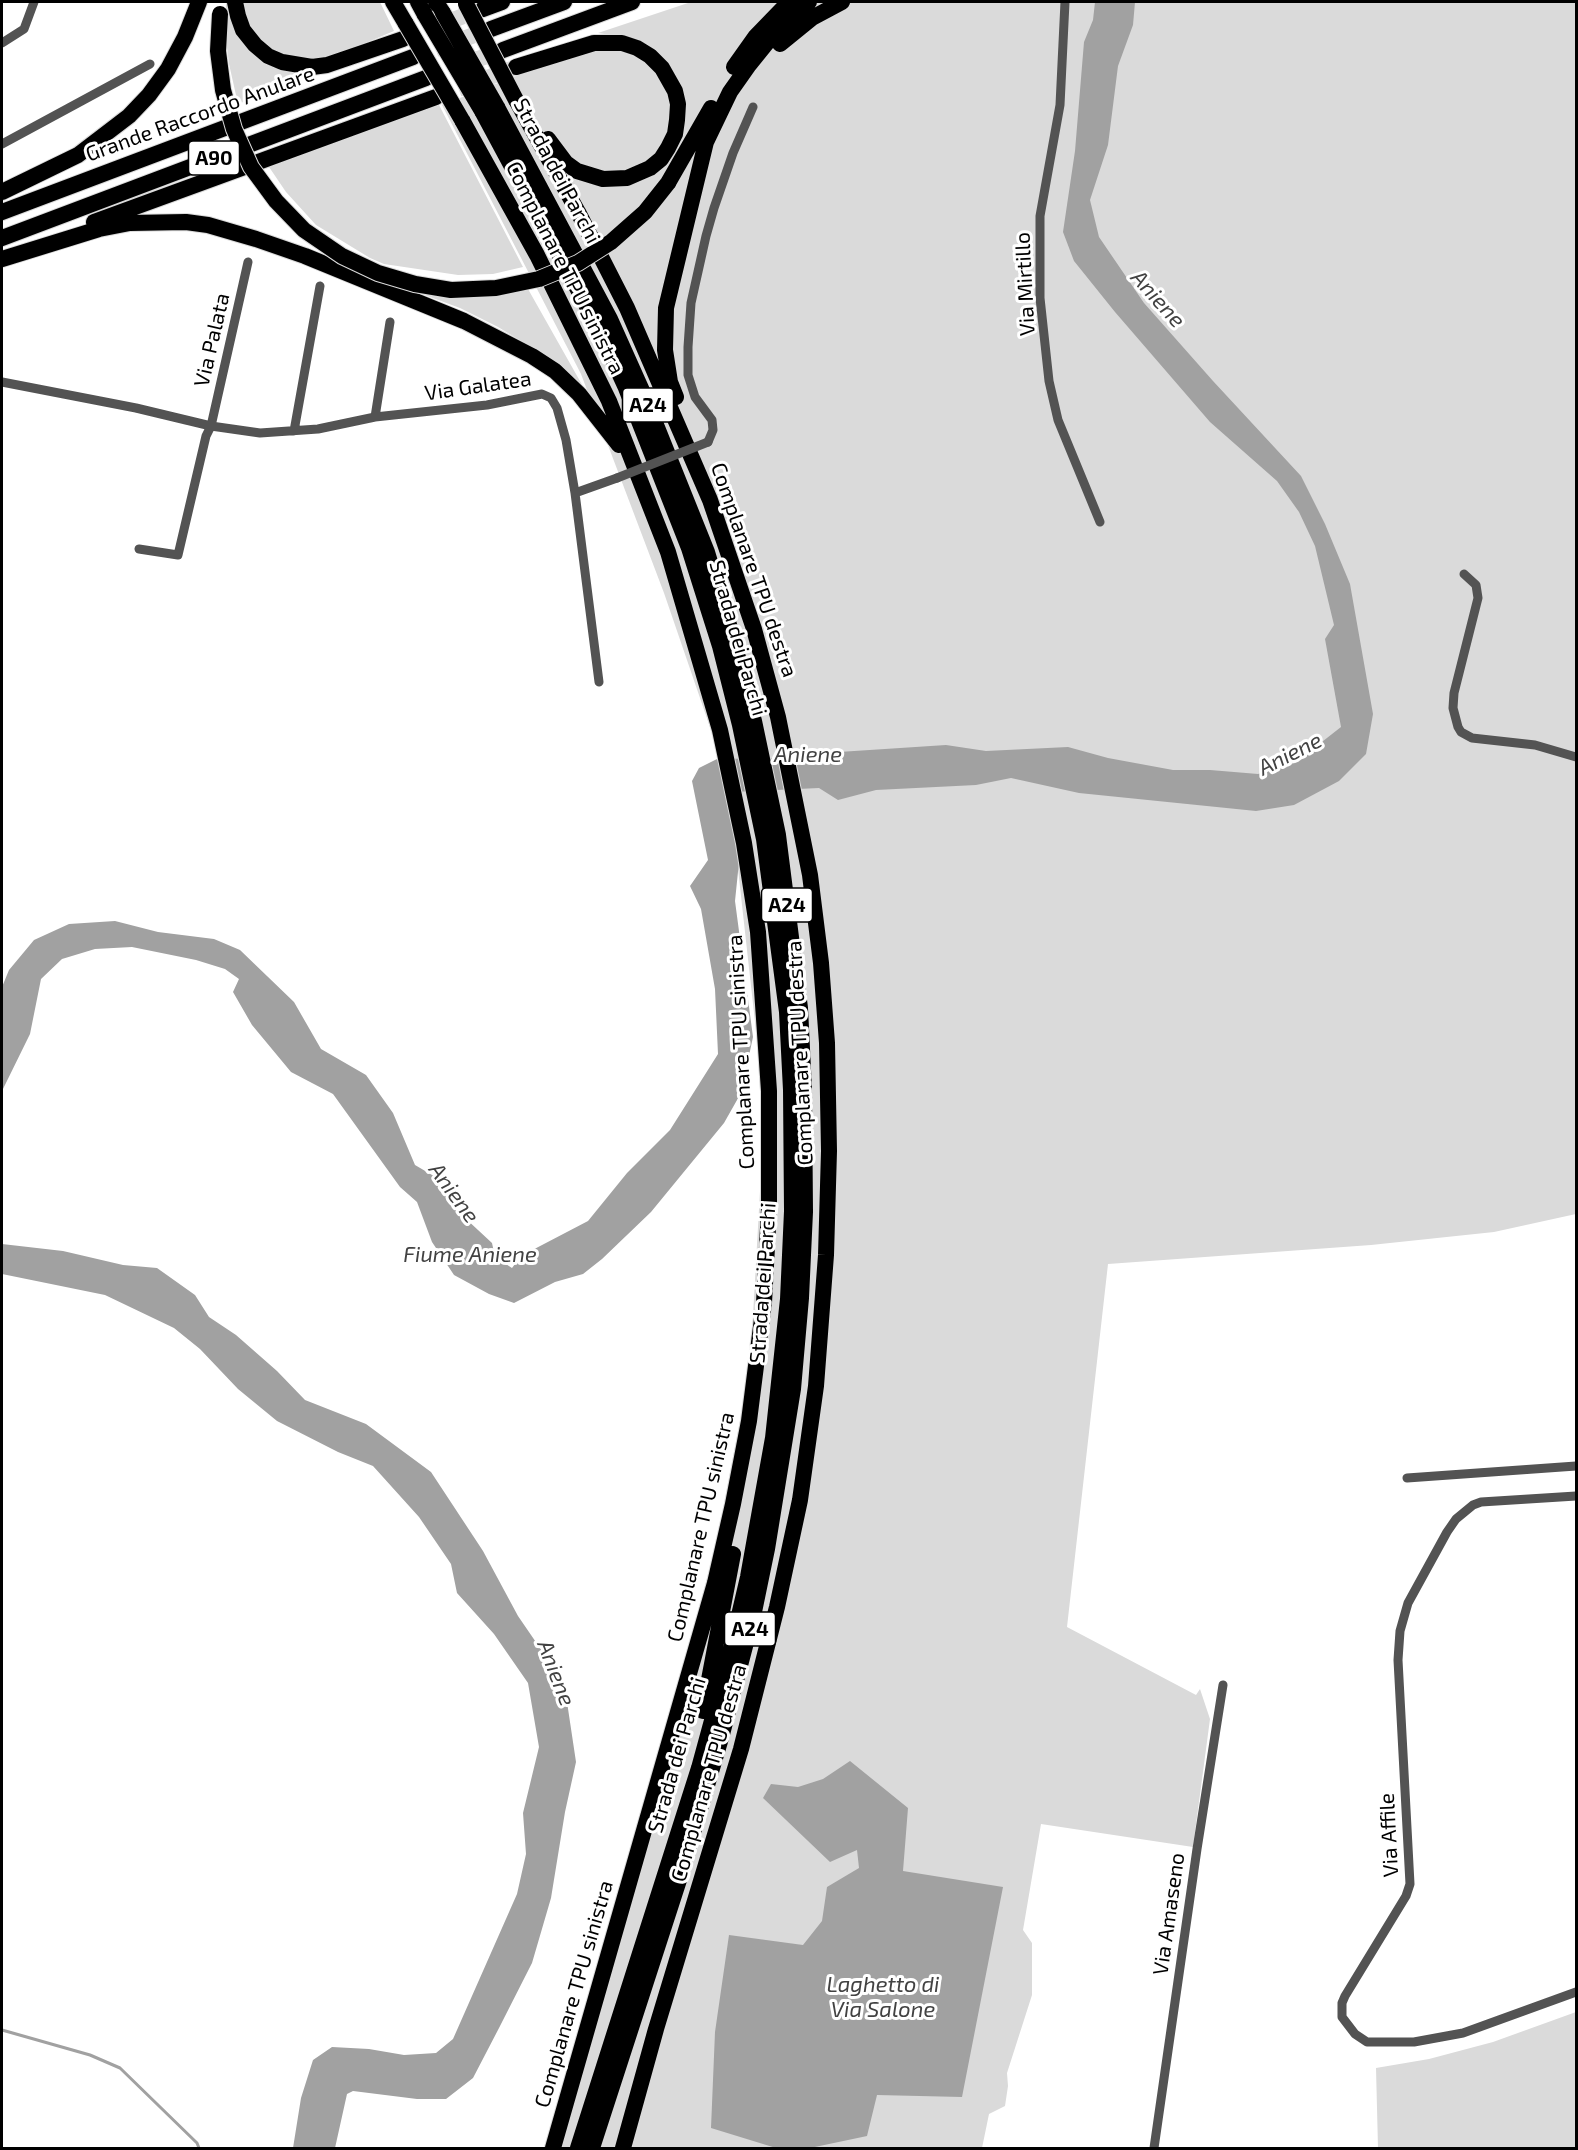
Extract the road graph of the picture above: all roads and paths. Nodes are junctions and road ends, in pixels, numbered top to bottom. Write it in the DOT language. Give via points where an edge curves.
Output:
graph roads {
  1 [pos="34,2"];
  2 [pos="199,2"];
  3 [pos="236,2"];
  4 [pos="393,2"];
  5 [pos="502,2"];
  6 [pos="564,2"];
  7 [pos="632,2"];
  8 [pos="789,2"];
  9 [pos="809,2"];
  10 [pos="842,2"];
  11 [pos="1065,2"];
  12 [pos="465,3"];
  13 [pos="440,7"];
  14 [pos="221,8"];
  15 [pos="421,8"];
  16 [pos="483,9"];
  17 [pos="491,29"];
  18 [pos="404,31"];
  19 [pos="2,43"];
  20 [pos="503,50"];
  21 [pos="413,57"];
  22 [pos="150,64"];
  23 [pos="516,67"];
  24 [pos="426,78"];
  25 [pos="436,97"];
  26 [pos="520,106"];
  27 [pos="753,107"];
  28 [pos="490,109"];
  29 [pos="2,144"];
  30 [pos="2,192"];
  31 [pos="695,194"];
  32 [pos="2,212"];
  33 [pos="2,238"];
  34 [pos="45,245"];
  35 [pos="2,260"];
  36 [pos="248,262"];
  37 [pos="320,286"];
  38 [pos="390,322"];
  39 [pos="2,382"];
  40 [pos="375,417"];
  41 [pos="211,426"];
  42 [pos="294,431"];
  43 [pos="633,462"];
  44 [pos="575,493"];
  45 [pos="710,500"];
  46 [pos="1100,522"];
  47 [pos="139,549"];
  48 [pos="1464,574"];
  49 [pos="599,682"];
  50 [pos="1576,757"];
  51 [pos="798,1090"];
  52 [pos="749,1421"];
  53 [pos="1576,1466"];
  54 [pos="1407,1478"];
  55 [pos="1576,1496"];
  56 [pos="1223,1685"];
  57 [pos="1576,1992"];
  58 [pos="620,2016"];
  59 [pos="639,2088"];
  60 [pos="553,2148"];
  61 [pos="578,2148"];
  62 [pos="592,2148"];
  63 [pos="617,2148"];
  64 [pos="622,2148"];
  65 [pos="1154,2148"];
  1 -- 19 [label="street" via="24,29"];
  2 -- 30 [label="highway" via="168,69 129,116 78,155"];
  3 -- 18 [label="highway" via="243,30 267,56 282,62 327,65"];
  4 -- 18 [label="highway, Complanare TPU sinistra"];
  5 -- 16 [label="highway"];
  6 -- 17 [label="highway"];
  7 -- 20 [label="highway"];
  8 -- 14 [label="highway, bridge" via="735,65 669,183 645,212 611,242 572,267 539,279 489,289 451,290 378,273 342,256 304,230 276,201 251,167 234,129 218,51"];
  9 -- 31 [label="highway" via="770,39 730,92 706,142"];
  10 -- 31 [label="highway" via="793,32 756,70 722,125"];
  11 -- 46 [label="street, Via Mirtillo" via="1059,105 1040,216 1040,298 1049,381 1058,420"];
  12 -- 26 [label="highway, Complanare TPU destra, bridge"];
  13 -- 28 [label="highway, Strada dei Parchi / A24, bridge"];
  15 -- 28 [label="highway, Strada dei Parchi / A24, bridge"];
  18 -- 43 [label="highway, Complanare TPU sinistra, bridge" via="462,120 537,255 609,401"];
  21 -- 32 [label="highway, Grande Raccordo Anulare / A90"];
  22 -- 29 [label="street"];
  23 -- 26 [label="highway" via="594,43 622,44 638,48 662,68 678,104 675,134 660,159 639,173 615,179 577,171 566,163"];
  24 -- 33 [label="highway, A90"];
  25 -- 34 [label="highway" via="60,234"];
  26 -- 45 [label="highway, Complanare TPU destra" via="627,308"];
  27 -- 44 [label="street, bridge" via="714,208 691,303 688,375 695,397 712,420 708,442"];
  28 -- 51 [label="highway, Strada dei Parchi / A24" via="626,388 689,548 747,723 780,846 800,1008"];
  31 -- 45 [label="highway" via="666,308 665,350 670,382 702,464"];
  34 -- 35 [label="highway"];
  34 -- 43 [label="highway" via="130,223 186,222 218,228 304,256 464,321 532,356 579,394"];
  36 -- 41 [label="street, Via Palata"];
  37 -- 42 [label="street"];
  38 -- 40 [label="street"];
  39 -- 41 [label="street, Via Galatea"];
  40 -- 42 [label="street, Via Galatea"];
  40 -- 44 [label="street, Via Galatea" via="544,395 554,402 560,418"];
  41 -- 42 [label="street, Via Galatea" via="252,432"];
  41 -- 47 [label="street, Via Palata" via="178,555"];
  43 -- 52 [label="highway, Complanare TPU sinistra" via="668,552 720,730 758,932 769,1091 770,1209 767,1273"];
  44 -- 49 [label="street"];
  45 -- 59 [label="highway, Complanare TPU destra" via="754,629 778,717 810,875 821,963 828,1079 824,1299 800,1500 777,1607 741,1749"];
  48 -- 50 [label="street" via="1476,585 1478,598 1454,693 1453,708 1461,732 1472,738 1535,745"];
  51 -- 58 [label="highway, Strada dei Parchi / A24" via="788,1299 773,1438 757,1531 699,1768"];
  51 -- 62 [label="highway, Strada dei Parchi / A24" via="805,1212 801,1298 778,1496 754,1612 721,1738"];
  52 -- 58 [label="highway" via="746,1474 705,1704"];
  52 -- 60 [label="highway, Complanare TPU sinistra" via="715,1583"];
  53 -- 54 [label="street"];
  55 -- 57 [label="street, Via Affile" via="1473,1505 1447,1532 1408,1603 1400,1631 1398,1660 1410,1884 1345,1996 1342,2017 1367,2042 1413,2042 1463,2033"];
  56 -- 65 [label="street, Via Amaseno"];
  58 -- 61 [label="highway, Strada dei Parchi / A24"];
  59 -- 63 [label="highway"];
  59 -- 64 [label="highway, Complanare TPU destra"];
}
